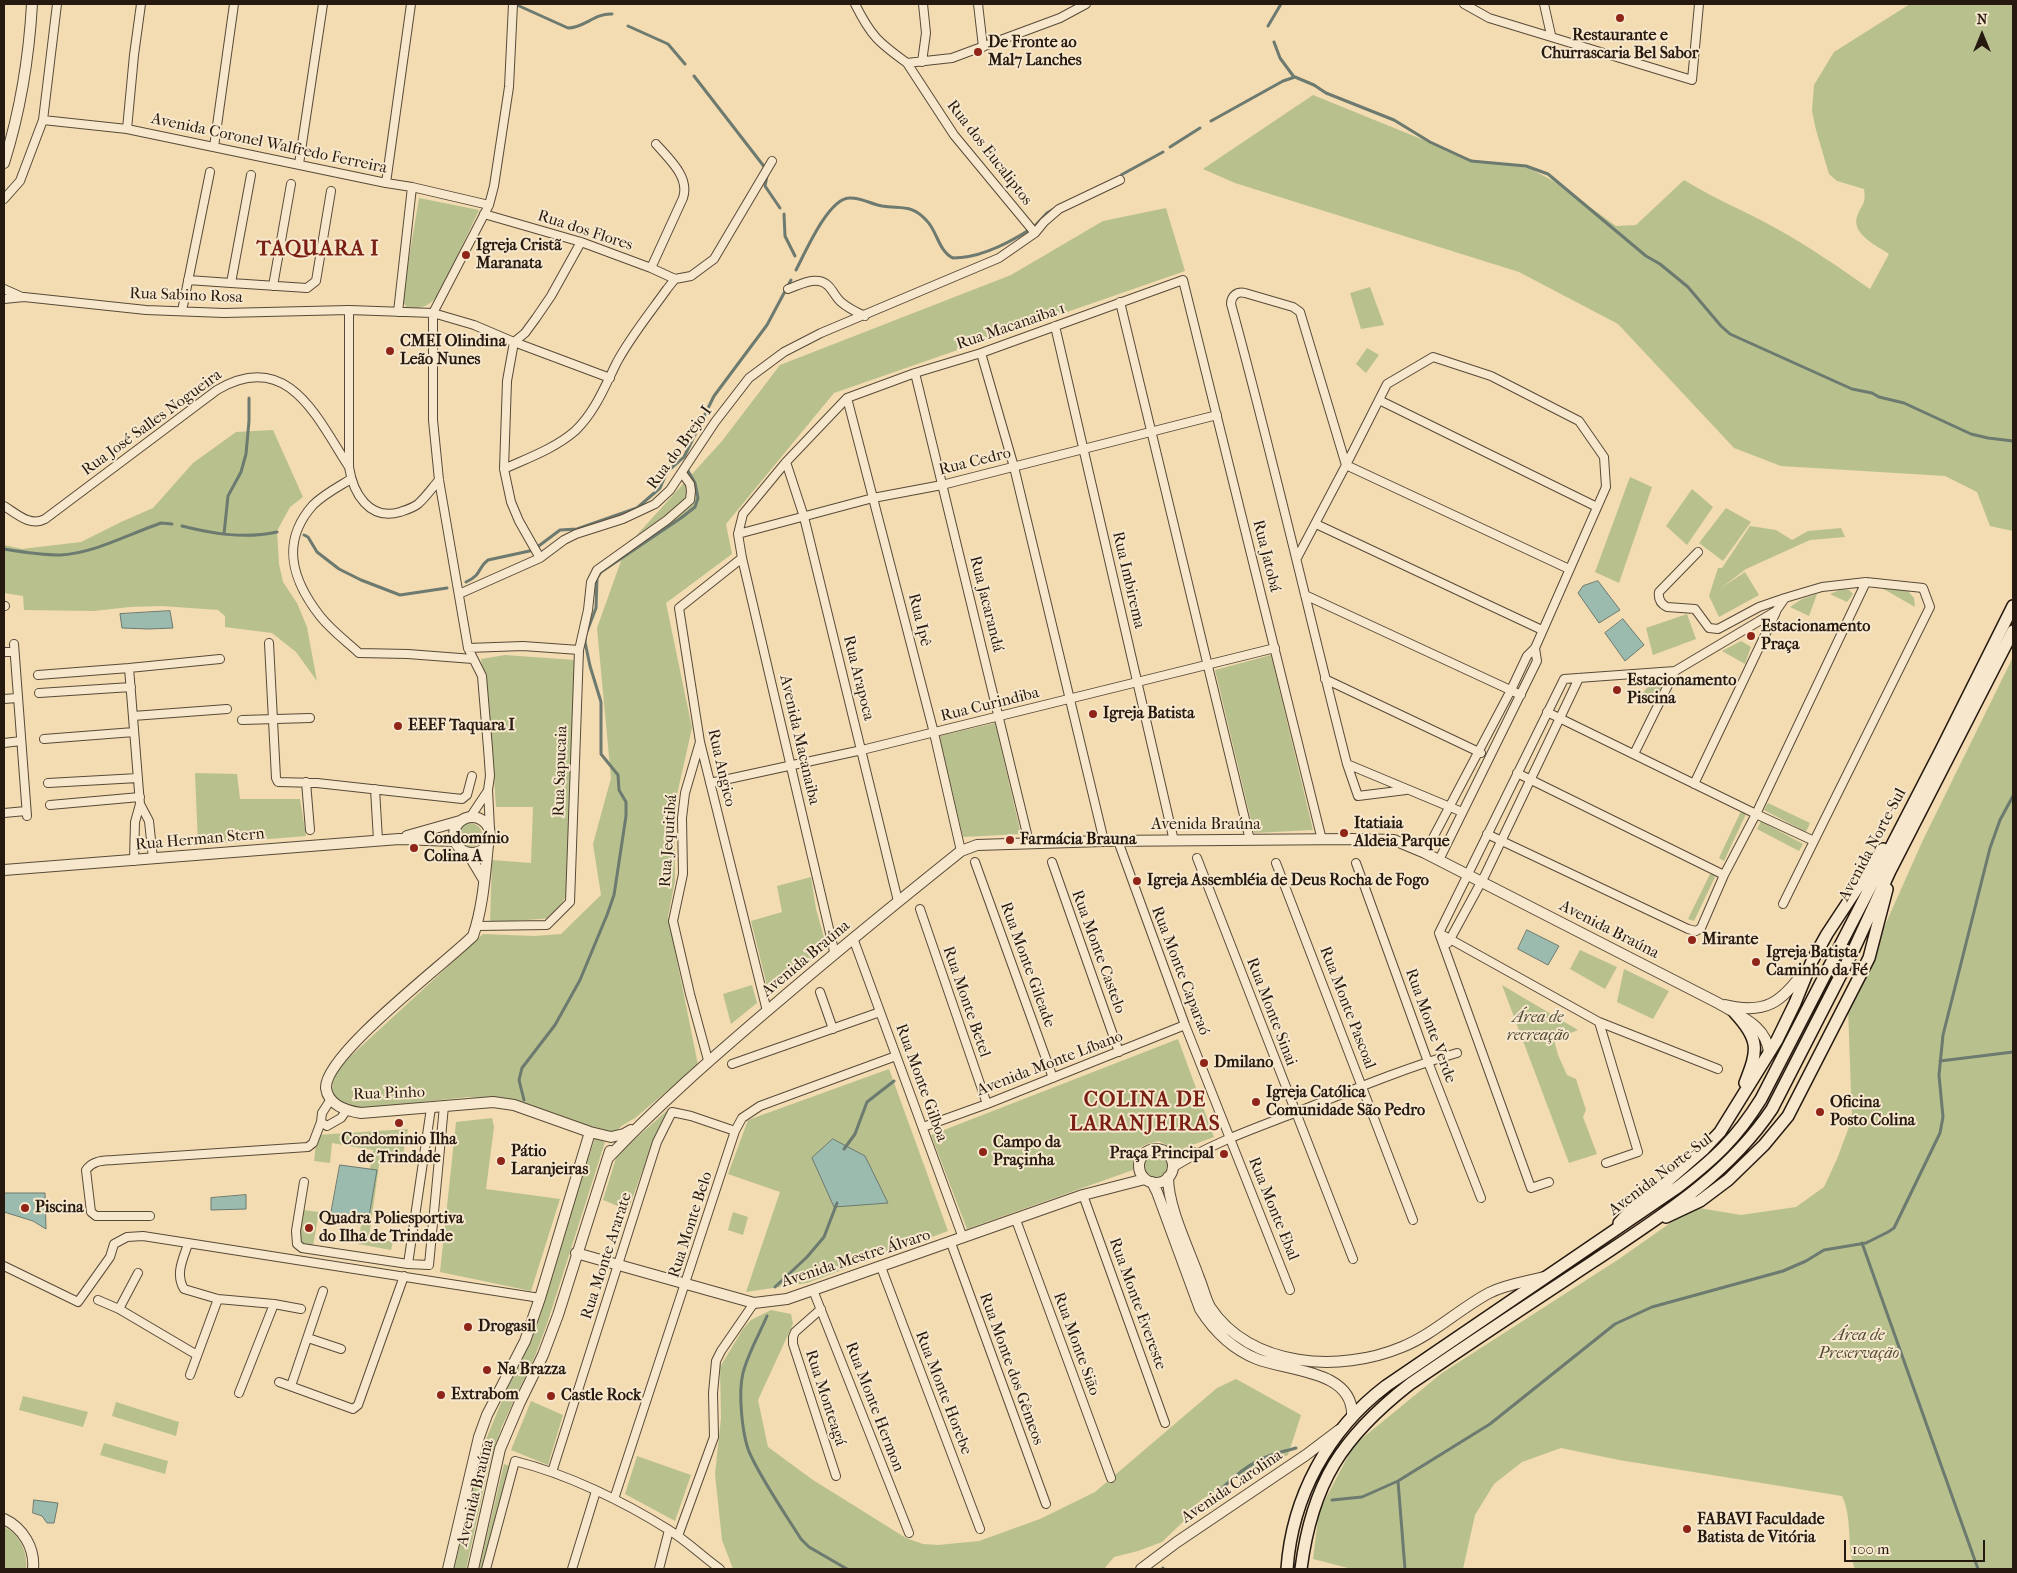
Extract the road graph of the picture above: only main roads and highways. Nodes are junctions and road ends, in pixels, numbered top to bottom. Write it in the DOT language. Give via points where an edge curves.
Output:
graph roads {
  1 [pos="2013,606"];
  2 [pos="2013,631"];
  3 [pos="1907,816"];
  4 [pos="1898,858"];
  5 [pos="1845,935"];
  6 [pos="1858,941"];
  7 [pos="1821,944"];
  8 [pos="1858,980"];
  9 [pos="1735,1013"];
  10 [pos="1769,1053"];
  11 [pos="1756,1107"];
  12 [pos="1768,1115"];
  13 [pos="1788,1116"];
  14 [pos="1730,1117"];
  15 [pos="1646,1226"];
  16 [pos="1604,1238"];
  17 [pos="1287,1569"];
  18 [pos="1301,1569"];
  1 -- 3 [label="main road, Avenida Norte-Sul"];
  2 -- 4 [label="main road, Avenida Norte-Sul"];
  3 -- 5 [label="main road, Avenida Norte-Sul"];
  3 -- 7 [label="main road" via="1868,869"];
  4 -- 6 [label="main road, Avenida Norte-Sul"];
  4 -- 8 [label="main road" via="1869,958"];
  5 -- 6 [label="main road"];
  5 -- 7 [label="main road" via="1836,933"];
  5 -- 11 [label="main road, Avenida Norte-Sul"];
  6 -- 8 [label="main road" via="1866,950 1858,970"];
  6 -- 12 [label="main road, Avenida Norte-Sul"];
  7 -- 10 [label="main road"];
  8 -- 13 [label="main road"];
  9 -- 14 [label="main road" via="1753,1037 1755,1050"];
  10 -- 11 [label="main road" via="1765,1068 1749,1096"];
  10 -- 14 [label="main road"];
  11 -- 12 [label="main road"];
  11 -- 16 [label="main road, Avenida Norte-Sul" via="1738,1134 1714,1158 1678,1188"];
  12 -- 13 [label="main road" via="1778,1120"];
  12 -- 15 [label="main road, Avenida Norte-Sul" via="1726,1165"];
  13 -- 15 [label="main road" via="1758,1151 1714,1191 1684,1210"];
  14 -- 16 [label="main road" via="1704,1149 1632,1209"];
  15 -- 18 [label="main road, Avenida Norte-Sul" via="1410,1384 1359,1428 1329,1470 1319,1493 1306,1535"];
  16 -- 17 [label="main road, Avenida Norte-Sul" via="1386,1386 1352,1416 1320,1459 1303,1496 1291,1537"];
}
